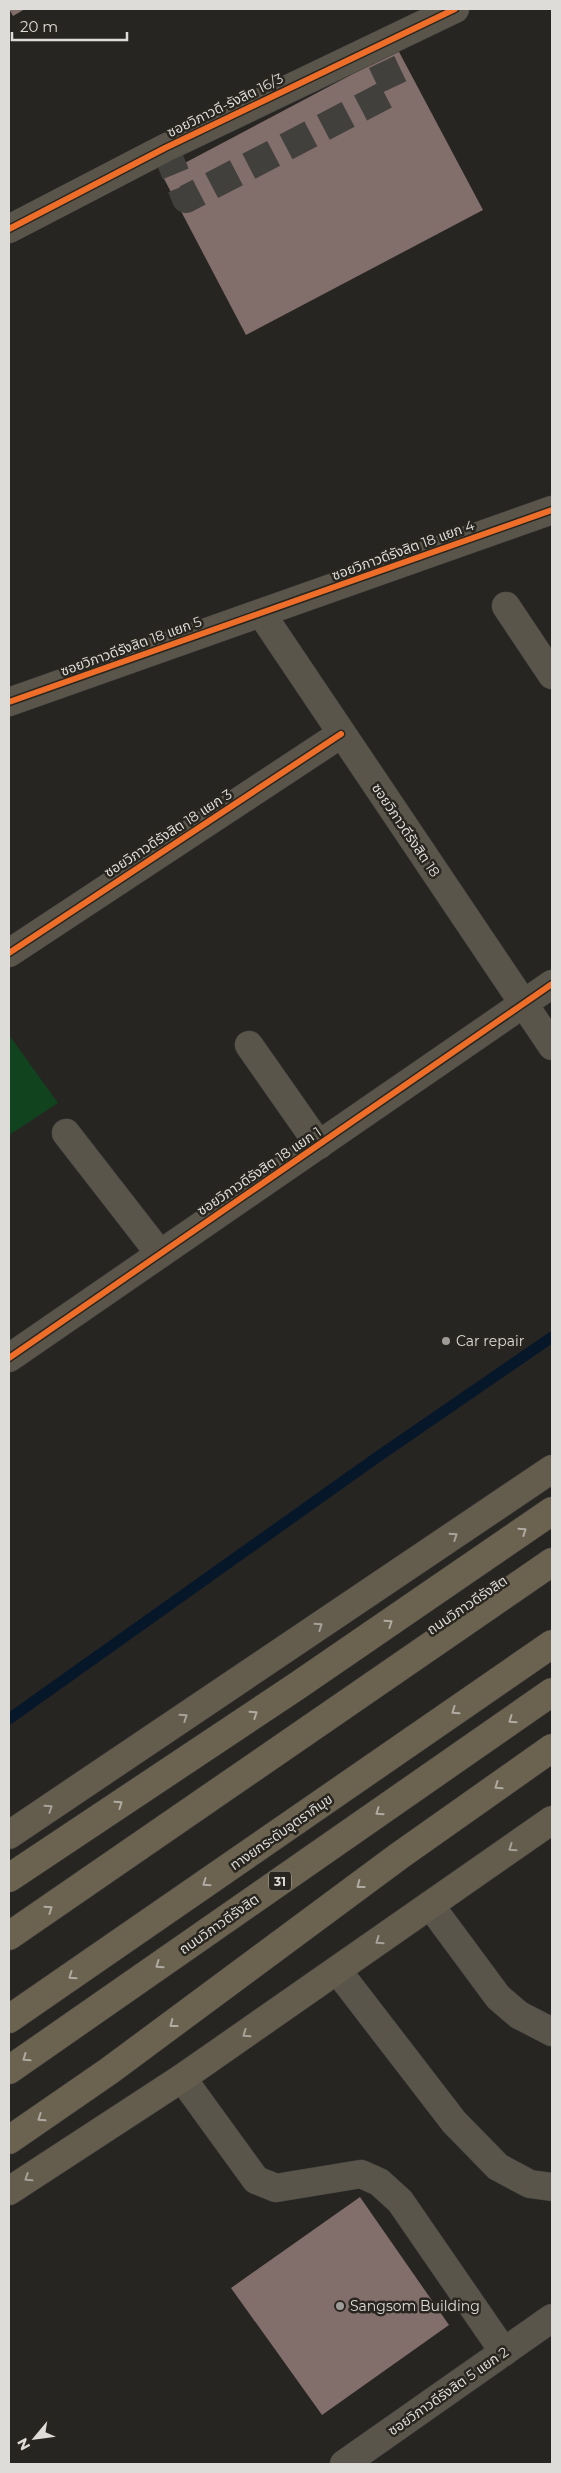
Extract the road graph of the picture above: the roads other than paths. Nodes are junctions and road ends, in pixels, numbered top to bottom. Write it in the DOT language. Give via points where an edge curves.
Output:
graph roads {
  1 [pos="455,9"];
  2 [pos="9,229"];
  3 [pos="552,510"];
  4 [pos="506,606"];
  5 [pos="261,613"];
  6 [pos="552,675"];
  7 [pos="9,702"];
  8 [pos="341,734"];
  9 [pos="9,953"];
  10 [pos="552,984"];
  11 [pos="523,1004"];
  12 [pos="248,1045"];
  13 [pos="552,1046"];
  14 [pos="66,1133"];
  15 [pos="319,1144"];
  16 [pos="160,1254"];
  17 [pos="9,1358"];
  18 [pos="552,1470"];
  19 [pos="552,1511"];
  20 [pos="552,1548"];
  21 [pos="552,1562"];
  22 [pos="552,1644"];
  23 [pos="552,1692"];
  24 [pos="552,1748"];
  25 [pos="552,1820"];
  26 [pos="9,1835"];
  27 [pos="9,1878"];
  28 [pos="430,1905"];
  29 [pos="9,1914"];
  30 [pos="9,1936"];
  31 [pos="337,1970"];
  32 [pos="9,2019"];
  33 [pos="552,2032"];
  34 [pos="9,2070"];
  35 [pos="182,2078"];
  36 [pos="9,2140"];
  37 [pos="552,2187"];
  38 [pos="9,2190"];
  39 [pos="552,2318"];
  40 [pos="504,2352"];
  41 [pos="344,2464"];
  1 -- 2 [label="street, ซอยวิภาวดี-รังสิต 16/3" via="165,148"];
  3 -- 5 [label="street, ซอยวิภาวดีรังสิต 18 แยก 4"];
  4 -- 6 [label="street"];
  5 -- 7 [label="street, ซอยวิภาวดีรังสิต 18 แยก 5"];
  5 -- 8 [label="street, ซอยวิภาวดีรังสิต 18"];
  8 -- 9 [label="street, ซอยวิภาวดีรังสิต 18 แยก 3"];
  8 -- 11 [label="street, ซอยวิภาวดีรังสิต 18"];
  10 -- 11 [label="street, ซอยวิภาวดีรังสิต 18 แยก 1"];
  11 -- 13 [label="street, ซอยวิภาวดีรังสิต 18"];
  11 -- 15 [label="street, ซอยวิภาวดีรังสิต 18 แยก 1"];
  12 -- 15 [label="street"];
  14 -- 16 [label="street"];
  15 -- 16 [label="street, ซอยวิภาวดีรังสิต 18 แยก 1"];
  16 -- 17 [label="street, ซอยวิภาวดีรังสิต 18 แยก 1"];
  26 -- 18 [label="main road, one-way"];
  27 -- 19 [label="highway, one-way"];
  20 -- 29 [label="highway, ถนนวิภาวดีรังสิต"];
  30 -- 21 [label="highway, one-way"];
  22 -- 32 [label="highway, ทางยกระดับอุตราภิมุข, one-way"];
  23 -- 34 [label="highway, ถนนวิภาวดีรังสิต / 31, one-way"];
  24 -- 36 [label="highway, one-way" via="399,1856 109,2071"];
  25 -- 28 [label="main road, one-way"];
  28 -- 31 [label="main road, one-way"];
  28 -- 33 [label="street" via="498,1997 519,2016"];
  31 -- 35 [label="main road, one-way"];
  31 -- 37 [label="street" via="454,2122 498,2167 530,2184"];
  35 -- 38 [label="main road, one-way"];
  35 -- 40 [label="street" via="256,2180 276,2188 362,2174 379,2182 400,2200"];
  39 -- 40 [label="street, ซอยวิภาวดีรังสิต 5 แยก 2"];
  40 -- 41 [label="street, ซอยวิภาวดีรังสิต 5 แยก 2"];
}
